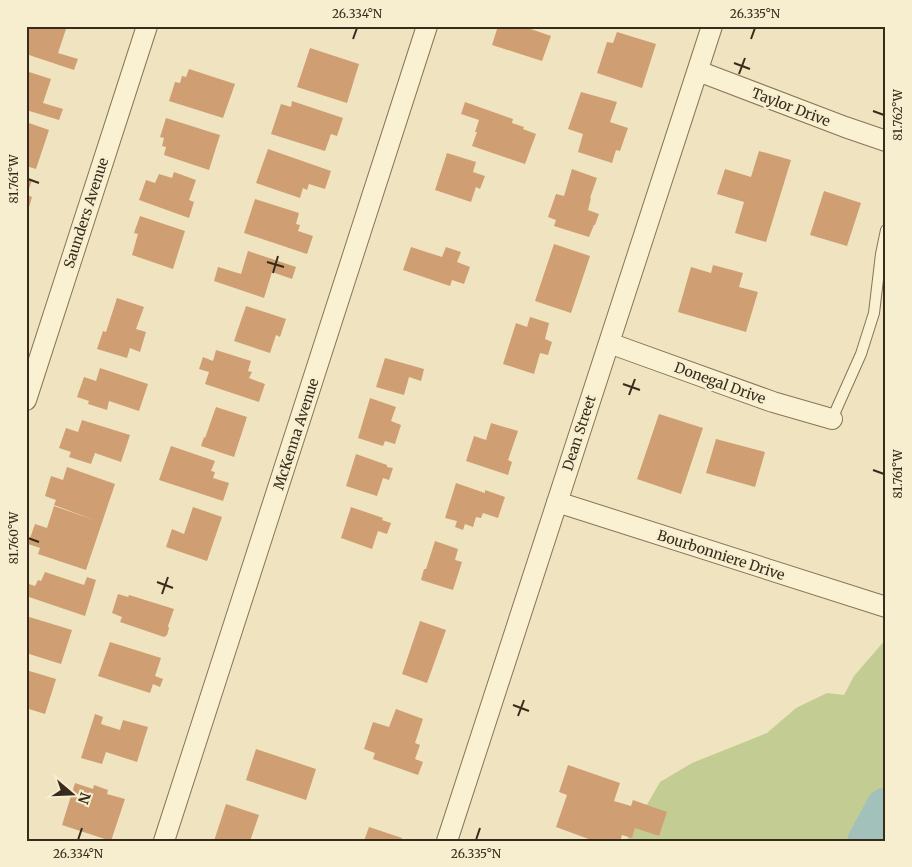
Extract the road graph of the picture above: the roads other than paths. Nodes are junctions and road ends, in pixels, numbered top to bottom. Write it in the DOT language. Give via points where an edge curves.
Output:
graph roads {
  1 [pos="147,26"];
  2 [pos="427,26"];
  3 [pos="712,26"];
  4 [pos="698,71"];
  5 [pos="886,141"];
  6 [pos="886,230"];
  7 [pos="609,343"];
  8 [pos="26,400"];
  9 [pos="832,420"];
  10 [pos="557,502"];
  11 [pos="886,607"];
  12 [pos="164,841"];
  13 [pos="447,841"];
  1 -- 8 [label="street, Saunders Avenue"];
  2 -- 12 [label="street, McKenna Avenue"];
  3 -- 4 [label="street, Dean Street"];
  4 -- 5 [label="street, Taylor Drive"];
  4 -- 7 [label="street, Dean Street"];
  6 -- 9 [label="lane" via="874,313 861,354"];
  7 -- 9 [label="street, Donegal Drive"];
  7 -- 10 [label="street, Dean Street"];
  10 -- 11 [label="street, Bourbonniere Drive"];
  10 -- 13 [label="street, Dean Street"];
}
